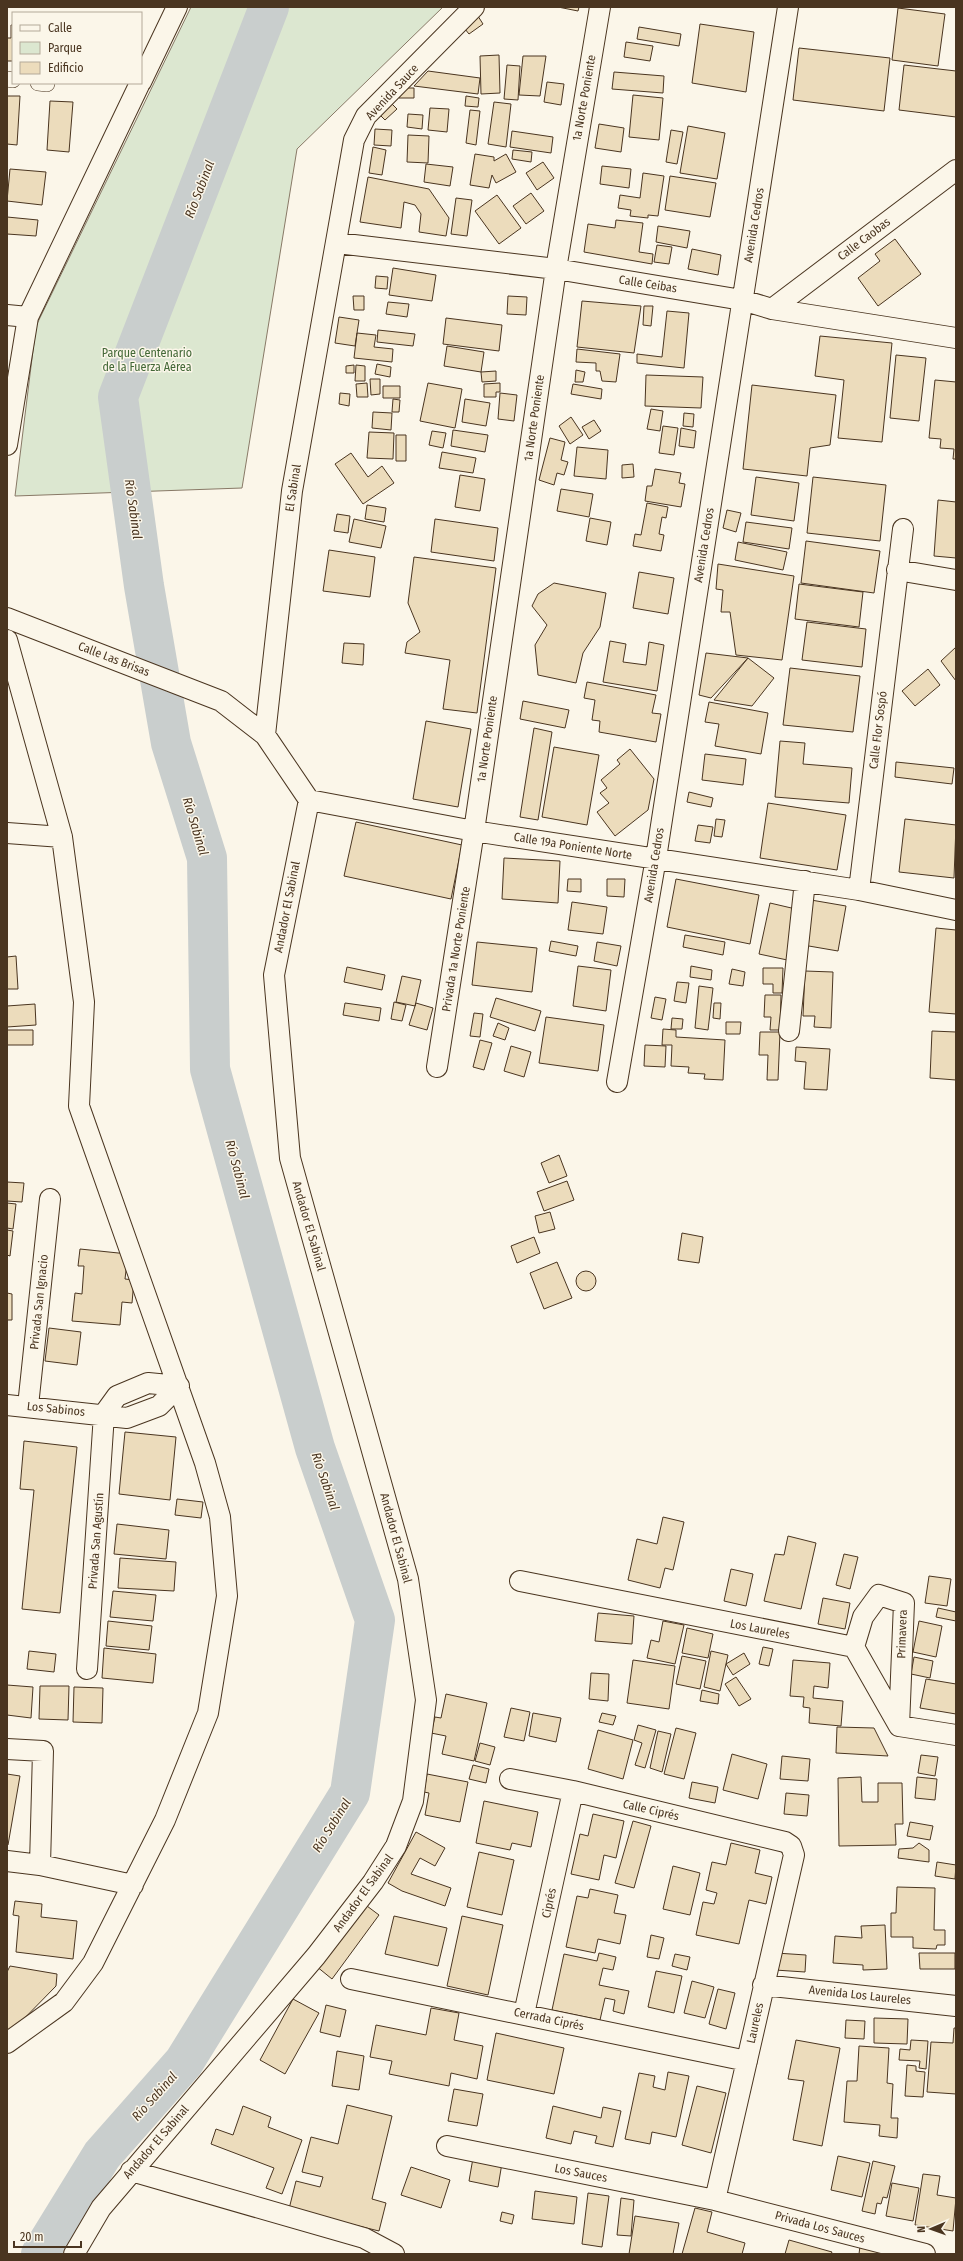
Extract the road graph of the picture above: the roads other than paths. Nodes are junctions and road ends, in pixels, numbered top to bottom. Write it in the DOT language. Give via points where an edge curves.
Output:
graph roads {
  1 [pos="177,7"];
  2 [pos="474,7"];
  3 [pos="600,7"];
  4 [pos="788,7"];
  5 [pos="142,80"];
  6 [pos="140,84"];
  7 [pos="956,170"];
  8 [pos="337,243"];
  9 [pos="556,269"];
  10 [pos="742,300"];
  11 [pos="772,309"];
  12 [pos="7,315"];
  13 [pos="28,317"];
  14 [pos="956,338"];
  15 [pos="7,446"];
  16 [pos="904,529"];
  17 [pos="897,570"];
  18 [pos="956,580"];
  19 [pos="7,618"];
  20 [pos="7,640"];
  21 [pos="264,735"];
  22 [pos="309,800"];
  23 [pos="474,831"];
  24 [pos="7,833"];
  25 [pos="62,837"];
  26 [pos="656,858"];
  27 [pos="805,881"];
  28 [pos="859,890"];
  29 [pos="956,910"];
  30 [pos="789,1031"];
  31 [pos="438,1067"];
  32 [pos="617,1082"];
  33 [pos="50,1199"];
  34 [pos="179,1386"];
  35 [pos="7,1405"];
  36 [pos="28,1406"];
  37 [pos="104,1414"];
  38 [pos="520,1581"];
  39 [pos="854,1647"];
  40 [pos="87,1669"];
  41 [pos="898,1726"];
  42 [pos="956,1735"];
  43 [pos="7,1749"];
  44 [pos="510,1779"];
  45 [pos="573,1792"];
  46 [pos="792,1846"];
  47 [pos="7,1861"];
  48 [pos="40,1865"];
  49 [pos="133,1885"];
  50 [pos="351,1979"];
  51 [pos="763,1985"];
  52 [pos="956,2006"];
  53 [pos="524,2014"];
  54 [pos="7,2043"];
  55 [pos="747,2061"];
  56 [pos="447,2146"];
  57 [pos="131,2171"];
  58 [pos="715,2200"];
  59 [pos="74,2254"];
  60 [pos="394,2254"];
  61 [pos="925,2254"];
  1 -- 5 [label="street"];
  2 -- 8 [label="street, Avenida Sauce" via="366,116 354,140"];
  3 -- 9 [label="street, 1a Norte Poniente"];
  4 -- 10 [label="street, Avenida Cedros"];
  6 -- 13 [label="street"];
  7 -- 11 [label="street, Calle Caobas"];
  8 -- 9 [label="street, Calle Ceibas"];
  8 -- 21 [label="street, El Sabinal" via="292,491"];
  9 -- 10 [label="street, Calle Ceibas"];
  9 -- 23 [label="street, 1a Norte Poniente"];
  10 -- 11 [label="street, Calle Ceibas"];
  10 -- 26 [label="street, Avenida Cedros"];
  11 -- 14 [label="street, Calle Ceibas"];
  12 -- 13 [label="street"];
  13 -- 15 [label="street"];
  16 -- 17 [label="street, Calle Flor Sospó"];
  17 -- 18 [label="street"];
  17 -- 28 [label="street, Calle Flor Sospó"];
  19 -- 21 [label="street, Calle Las Brisas" via="221,701"];
  20 -- 25 [label="street"];
  21 -- 22 [label="street"];
  22 -- 23 [label="street, Calle 19a Poniente Norte"];
  22 -- 57 [label="street, Andador El Sabinal" via="274,975 290,1158 408,1579 426,1700 414,1793 396,1846 373,1882 316,1956"];
  23 -- 26 [label="street, Calle 19a Poniente Norte"];
  23 -- 31 [label="street, Privada 1a Norte Poniente"];
  24 -- 25 [label="street"];
  25 -- 34 [label="street" via="84,1002 79,1106"];
  26 -- 27 [label="street, Calle 19a Poniente Norte"];
  26 -- 32 [label="street, Avenida Cedros"];
  27 -- 28 [label="street, Calle 19a Poniente Norte"];
  27 -- 30 [label="street"];
  28 -- 29 [label="street, Calle 19a Poniente Norte"];
  33 -- 36 [label="street, Privada San Ignacio"];
  34 -- 37 [label="street, Los Sabinos" via="159,1406 127,1418"];
  34 -- 49 [label="street" via="220,1517 228,1596 208,1713 165,1820"];
  35 -- 36 [label="street, Los Sabinos"];
  36 -- 37 [label="street, Los Sabinos"];
  37 -- 40 [label="street, Privada San Agustín"];
  38 -- 39 [label="street, Los Laureles"];
  39 -- 41 [label="street"];
  39 -- 41 [label="street, Primavera" via="863,1617 879,1595 904,1603"];
  41 -- 42 [label="street"];
  43 -- 48 [label="street" via="43,1751"];
  44 -- 45 [label="street, Calle Ciprés"];
  45 -- 46 [label="street, Calle Ciprés" via="785,1842"];
  45 -- 53 [label="street, Ciprés"];
  46 -- 51 [label="street, Laureles" via="794,1854"];
  47 -- 48 [label="street"];
  48 -- 49 [label="street"];
  49 -- 54 [label="street" via="93,1963 64,2002"];
  50 -- 53 [label="street, Cerrada Ciprés"];
  51 -- 52 [label="street, Avenida Los Laureles"];
  51 -- 55 [label="street, Laureles"];
  53 -- 55 [label="street, Cerrada Ciprés"];
  55 -- 58 [label="street, Laureles"];
  56 -- 58 [label="street, Los Sauces"];
  57 -- 59 [label="street, Andador El Sabinal" via="101,2208"];
  57 -- 60 [label="street" via="364,2238"];
  58 -- 61 [label="street, Privada Los Sauces"];
}
